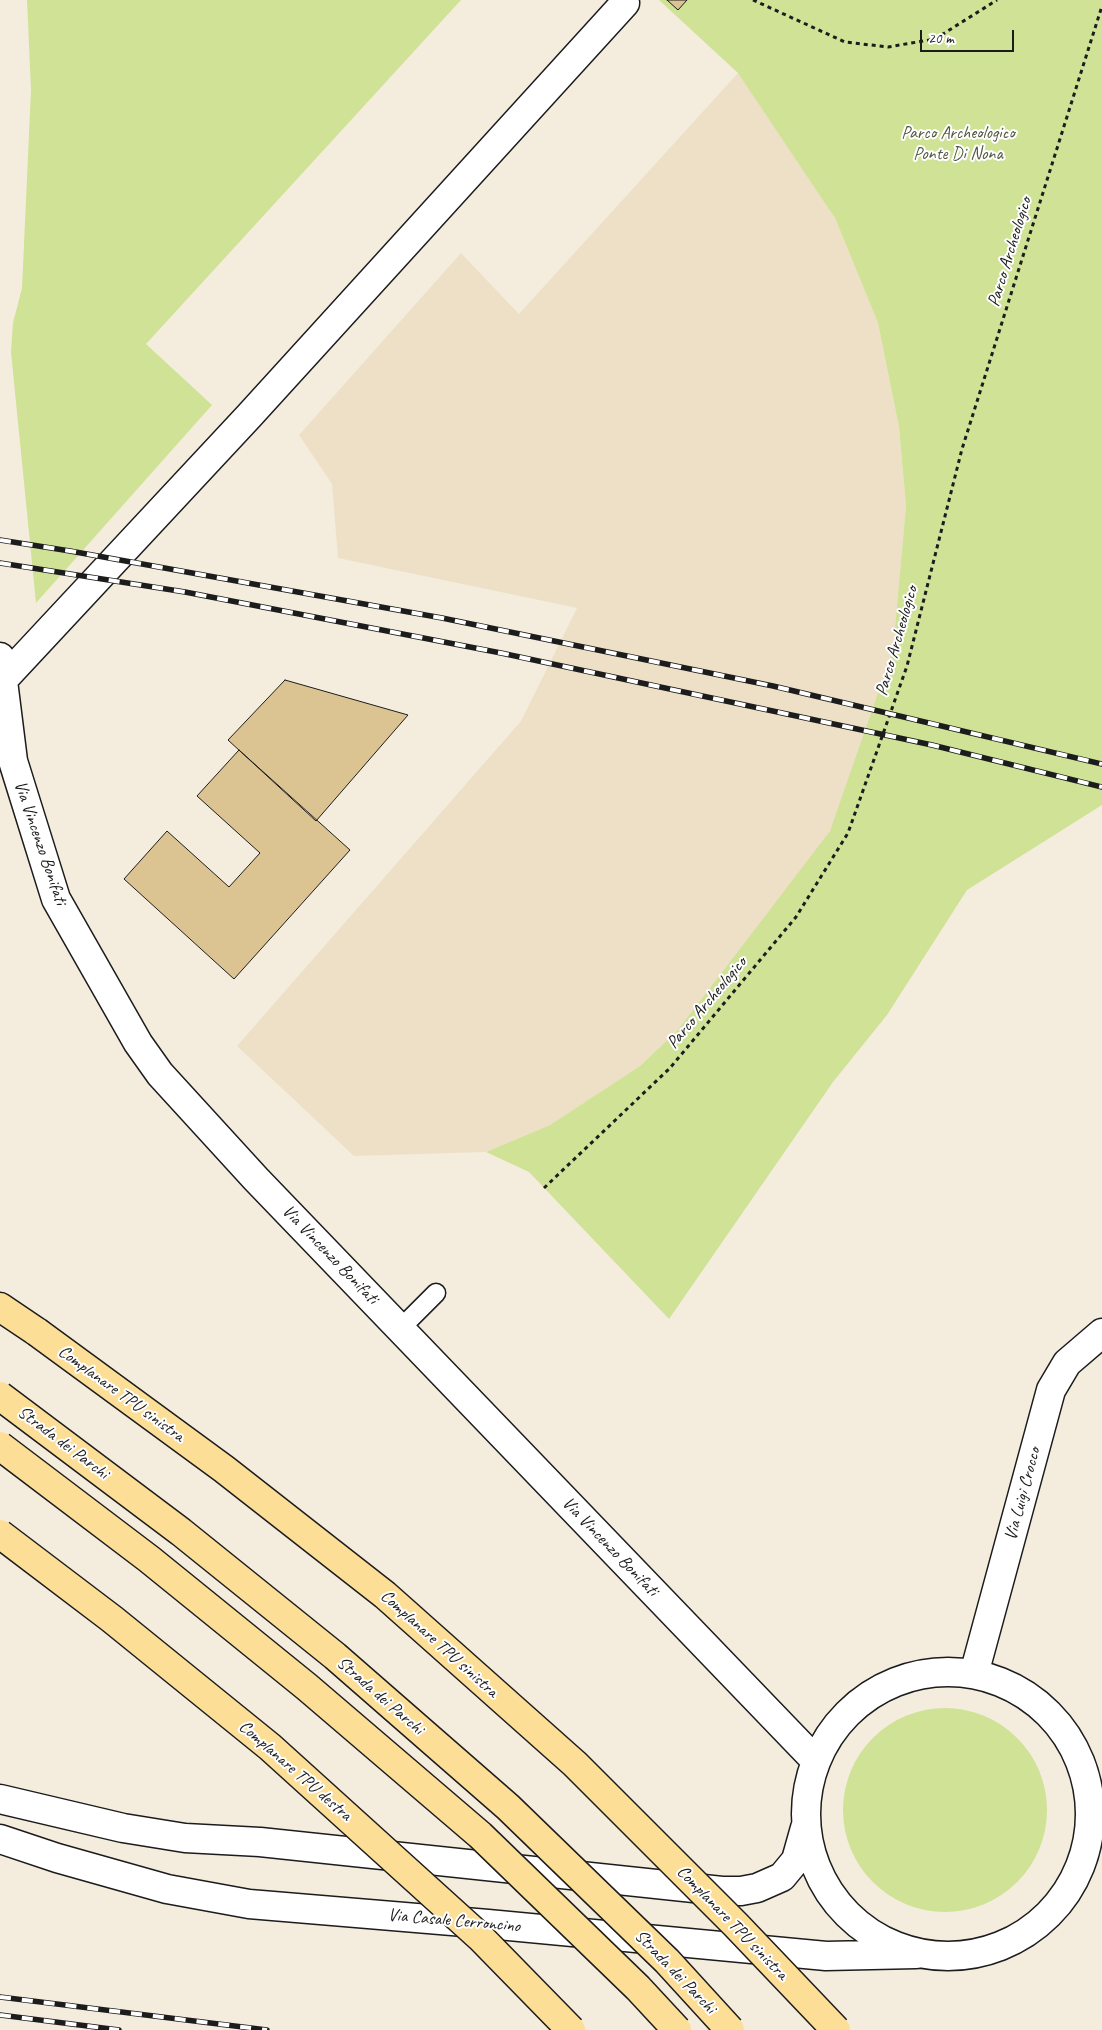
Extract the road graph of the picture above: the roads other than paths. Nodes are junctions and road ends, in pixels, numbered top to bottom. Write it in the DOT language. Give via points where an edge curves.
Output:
graph roads {
  1 [pos="625,4"];
  2 [pos="1,669"];
  3 [pos="436,1293"];
  4 [pos="0,1307"];
  5 [pos="401,1328"];
  6 [pos="1102,1333"];
  7 [pos="0,1396"];
  8 [pos="0,1446"];
  9 [pos="0,1534"];
  10 [pos="974,1674"];
  11 [pos="815,1760"];
  12 [pos="0,1799"];
  13 [pos="805,1828"];
  14 [pos="0,1839"];
  15 [pos="1094,1858"];
  16 [pos="916,1954"];
  17 [pos="571,2030"];
  18 [pos="677,2030"];
  19 [pos="730,2030"];
  20 [pos="836,2030"];
  1 -- 2 [label="street" via="235,430"];
  2 -- 5 [label="street, Via Vincenzo Bonifati" via="12,761 56,899 138,1043 160,1074 256,1179"];
  3 -- 5 [label="lane"];
  4 -- 20 [label="highway, Complanare TPU sinistra, bridge" via="224,1469 385,1595 575,1764"];
  5 -- 11 [label="street, Via Vincenzo Bonifati"];
  6 -- 10 [label="street, Via Luigi Crocco" via="1067,1363 1051,1390"];
  7 -- 19 [label="highway, Strada dei Parchi, bridge" via="181,1532 334,1656 508,1807 666,1961"];
  8 -- 18 [label="highway, bridge" via="150,1558 308,1687 480,1835"];
  9 -- 17 [label="highway, Complanare TPU destra, bridge" via="112,1619 270,1747 480,1937"];
  10 -- 11 [label="street" via="925,1673 879,1689 841,1719"];
  10 -- 15 [label="street" via="1018,1690 1055,1720 1080,1760 1091,1807"];
  11 -- 13 [label="street" via="806,1794"];
  12 -- 13 [label="street" via="123,1828 184,1838 260,1842 722,1891 757,1888 782,1877 796,1860"];
  13 -- 16 [label="street" via="816,1872 840,1909 875,1938"];
  14 -- 16 [label="street, Via Casale Cerroncino" via="166,1889 249,1904 498,1924 809,1955"];
  15 -- 16 [label="street" via="1038,1925 1002,1947 959,1957"];
}
